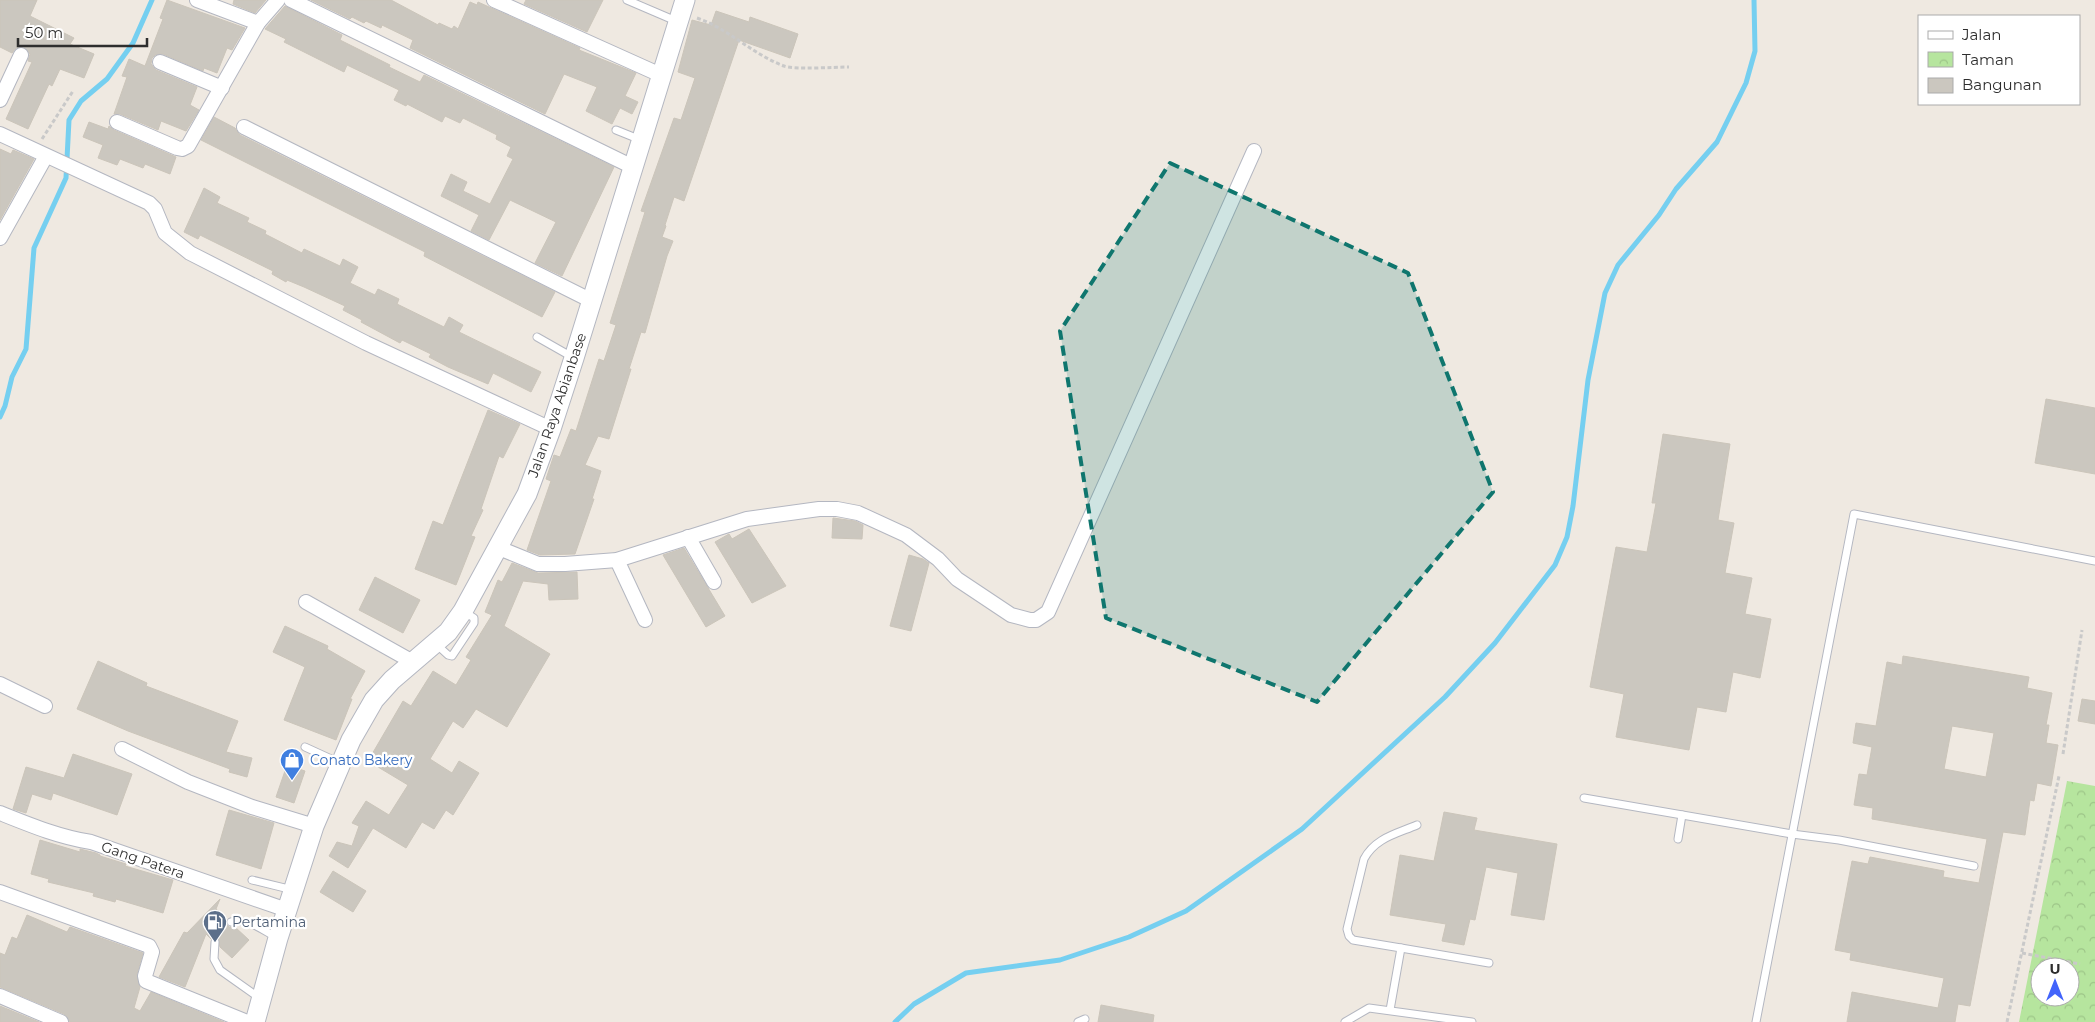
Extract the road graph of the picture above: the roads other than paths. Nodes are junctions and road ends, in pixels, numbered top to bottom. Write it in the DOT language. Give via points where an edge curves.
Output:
graph roads {
  1 [pos="198,0"];
  2 [pos="278,0"];
  3 [pos="291,0"];
  4 [pos="494,0"];
  5 [pos="627,0"];
  6 [pos="681,8"];
  7 [pos="258,24"];
  8 [pos="21,55"];
  9 [pos="160,62"];
  10 [pos="663,76"];
  11 [pos="222,88"];
  12 [pos="0,100"];
  13 [pos="117,122"];
  14 [pos="244,127"];
  15 [pos="616,130"];
  16 [pos="0,134"];
  17 [pos="643,141"];
  18 [pos="1254,151"];
  19 [pos="44,155"];
  20 [pos="635,168"];
  21 [pos="0,238"];
  22 [pos="592,301"];
  23 [pos="537,337"];
  24 [pos="574,358"];
  25 [pos="551,429"];
  26 [pos="688,537"];
  27 [pos="499,548"];
  28 [pos="617,560"];
  29 [pos="2095,561"];
  30 [pos="714,582"];
  31 [pos="306,602"];
  32 [pos="645,620"];
  33 [pos="413,662"];
  34 [pos="0,684"];
  35 [pos="45,706"];
  36 [pos="304,747"];
  37 [pos="122,748"];
  38 [pos="340,763"];
  39 [pos="1584,798"];
  40 [pos="0,813"];
  41 [pos="1682,815"];
  42 [pos="1417,825"];
  43 [pos="314,826"];
  44 [pos="1792,834"];
  45 [pos="1678,840"];
  46 [pos="1974,866"];
  47 [pos="252,880"];
  48 [pos="293,890"];
  49 [pos="0,892"];
  50 [pos="287,910"];
  51 [pos="231,922"];
  52 [pos="278,938"];
  53 [pos="215,942"];
  54 [pos="1401,948"];
  55 [pos="1489,963"];
  56 [pos="0,996"];
  57 [pos="261,999"];
  58 [pos="1390,1010"];
  59 [pos="61,1022"];
  60 [pos="247,1022"];
  61 [pos="255,1022"];
  62 [pos="1345,1022"];
  63 [pos="1472,1022"];
  64 [pos="1756,1022"];
  1 -- 7 [label="street"];
  2 -- 7 [label="street"];
  3 -- 20 [label="street"];
  4 -- 10 [label="street"];
  5 -- 6 [label="lane"];
  6 -- 10 [label="main road, Jalan Raya Abianbase"];
  7 -- 11 [label="street"];
  8 -- 12 [label="street"];
  9 -- 11 [label="street"];
  10 -- 17 [label="main road, Jalan Raya Abianbase"];
  11 -- 13 [label="street" via="188,146 182,149"];
  14 -- 22 [label="street"];
  15 -- 17 [label="lane"];
  16 -- 19 [label="street"];
  17 -- 20 [label="main road, Jalan Raya Abianbase"];
  18 -- 26 [label="street" via="1048,612 1036,620 1011,615 957,579 938,559 906,535 858,513 837,509 811,510 747,519"];
  19 -- 21 [label="street"];
  19 -- 25 [label="street" via="150,203 164,233 190,252 366,343"];
  20 -- 22 [label="main road, Jalan Raya Abianbase"];
  22 -- 24 [label="main road, Jalan Raya Abianbase"];
  23 -- 24 [label="lane"];
  24 -- 25 [label="main road, Jalan Raya Abianbase"];
  25 -- 27 [label="main road, Jalan Raya Abianbase" via="526,494"];
  26 -- 28 [label="street"];
  26 -- 30 [label="street"];
  27 -- 28 [label="street" via="538,564"];
  27 -- 33 [label="main road, Jalan Raya Abianbase" via="448,632"];
  28 -- 32 [label="street"];
  29 -- 44 [label="lane" via="1854,514"];
  31 -- 33 [label="street"];
  33 -- 38 [label="main road, Jalan Raya Abianbase" via="370,706"];
  34 -- 35 [label="street"];
  36 -- 38 [label="lane"];
  37 -- 43 [label="street" via="207,790"];
  38 -- 43 [label="main road, Jalan Raya Abianbase"];
  39 -- 41 [label="lane"];
  40 -- 50 [label="street, Gang Patera" via="51,834 91,842"];
  41 -- 44 [label="lane"];
  41 -- 45 [label="lane"];
  42 -- 54 [label="lane" via="1369,848 1347,929 1353,940"];
  43 -- 48 [label="main road, Jalan Raya Abianbase"];
  44 -- 46 [label="lane"];
  44 -- 64 [label="lane"];
  47 -- 48 [label="lane"];
  48 -- 50 [label="main road, Jalan Raya Abianbase"];
  49 -- 60 [label="street" via="149,946 152,952 146,981"];
  50 -- 52 [label="main road, Jalan Raya Abianbase"];
  51 -- 52 [label="lane" via="248,922"];
  52 -- 57 [label="main road, Jalan Raya Abianbase"];
  53 -- 57 [label="lane" via="214,959 220,970"];
  54 -- 55 [label="lane"];
  54 -- 58 [label="lane"];
  56 -- 59 [label="street"];
  57 -- 61 [label="main road, Jalan Raya Abianbase"];
  58 -- 62 [label="lane" via="1369,1008"];
  58 -- 63 [label="lane"];
}
